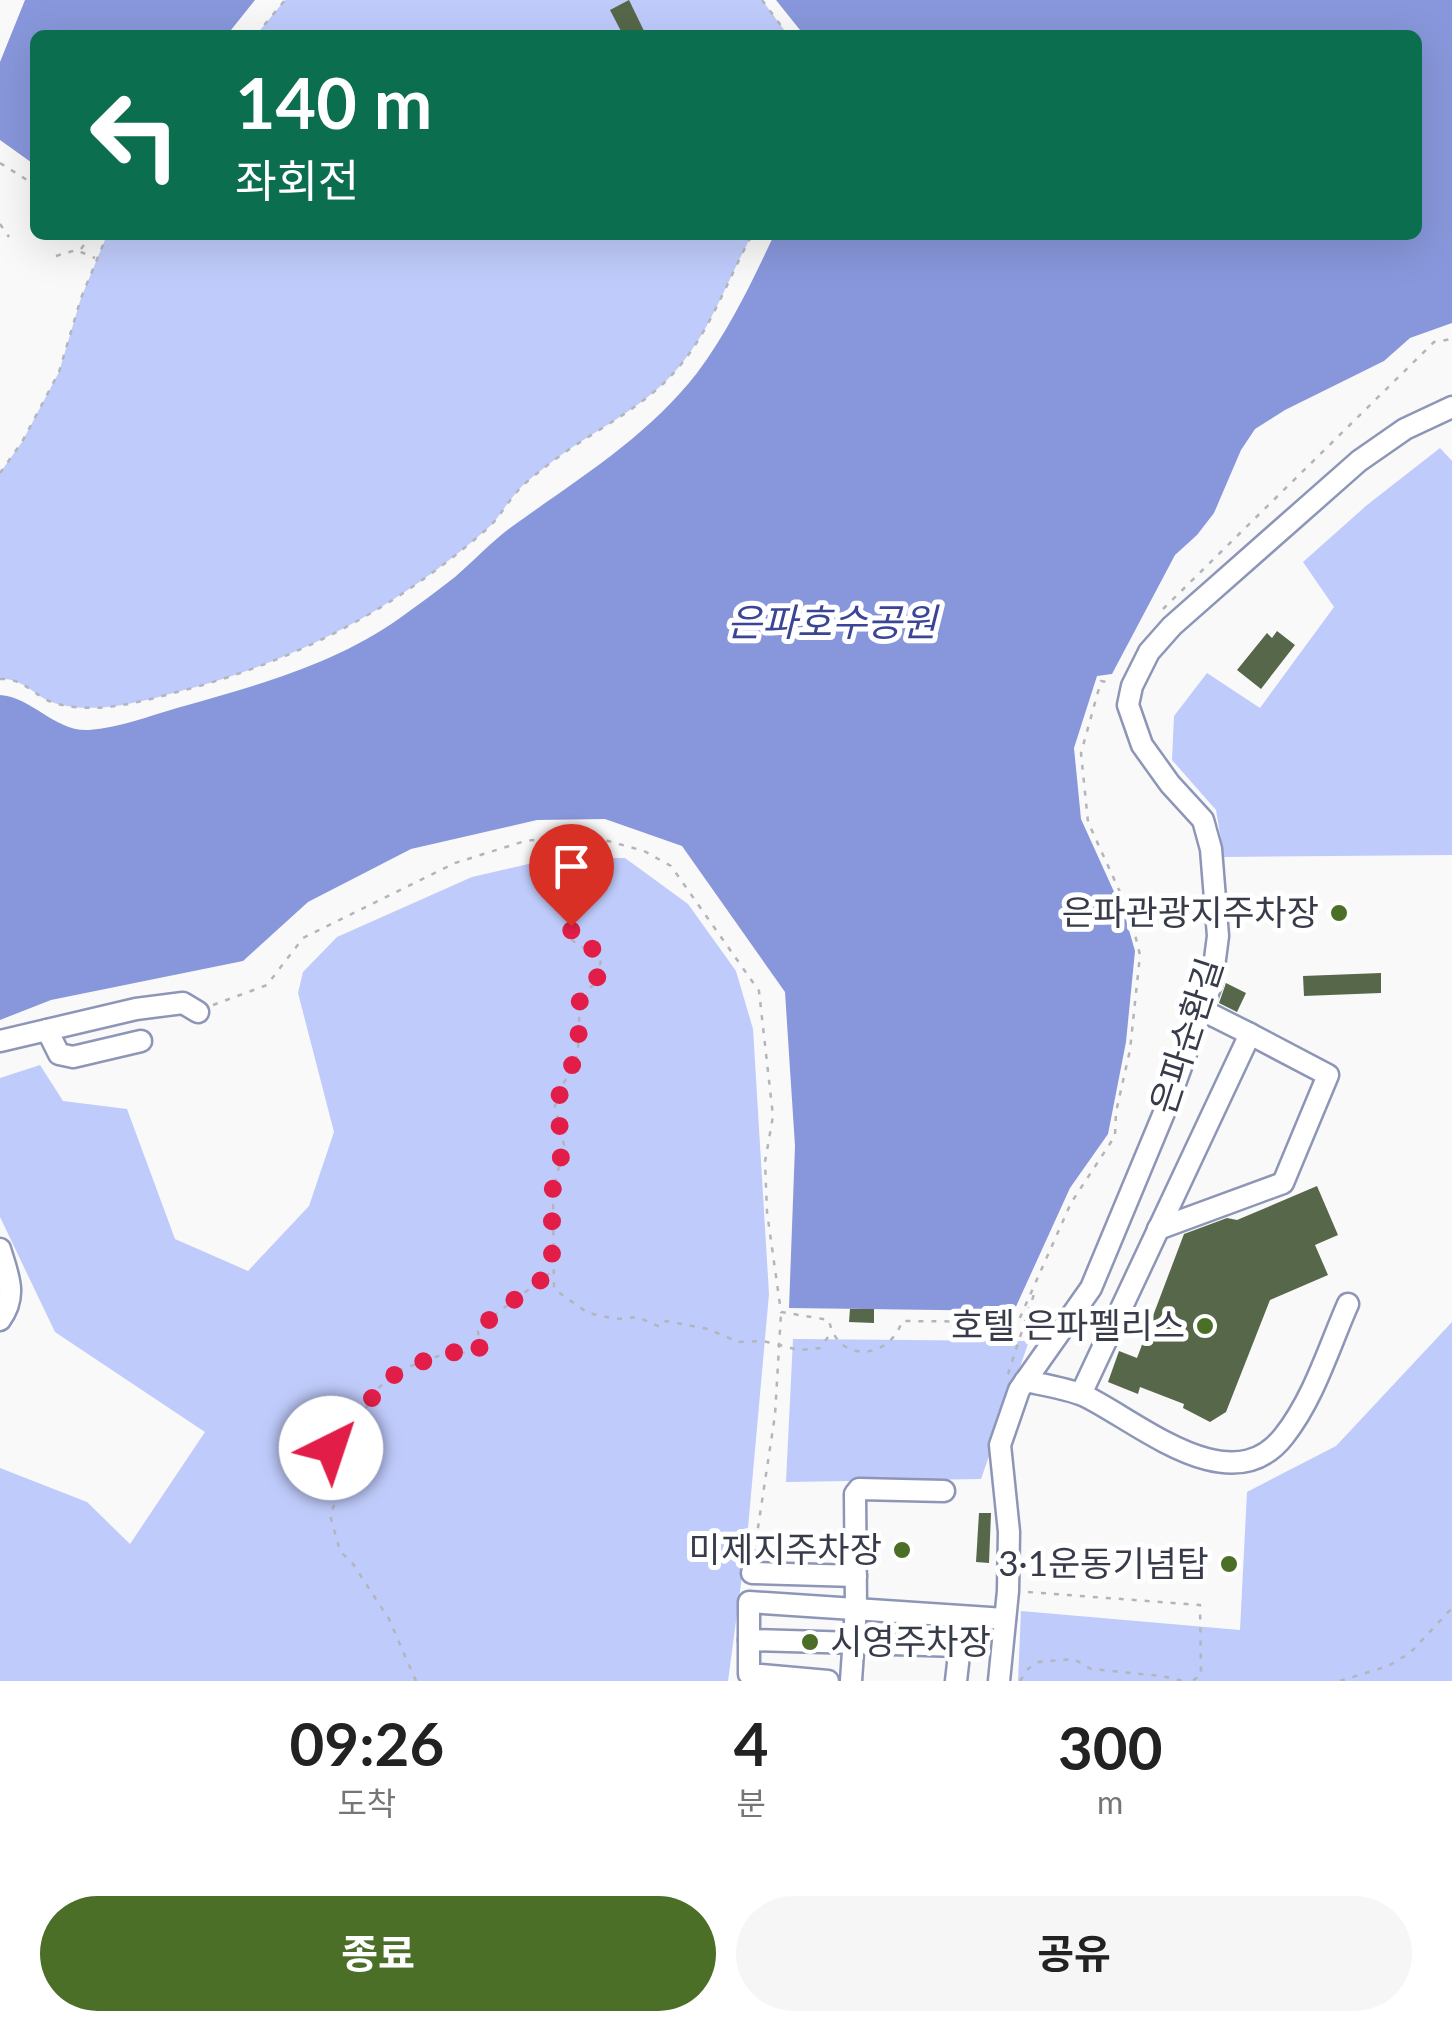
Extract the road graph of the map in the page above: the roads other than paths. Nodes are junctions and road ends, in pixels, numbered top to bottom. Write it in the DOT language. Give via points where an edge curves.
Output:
graph roads {
  1 [pos="1452,407"];
  2 [pos="1202,1010"];
  3 [pos="198,1012"];
  4 [pos="48,1030"];
  5 [pos="1250,1034"];
  6 [pos="0,1041"];
  7 [pos="142,1041"];
  8 [pos="1158,1229"];
  9 [pos="0,1249"];
  10 [pos="1348,1304"];
  11 [pos="0,1320"];
  12 [pos="1015,1381"];
  13 [pos="1081,1394"];
  14 [pos="944,1491"];
  15 [pos="752,1573"];
  16 [pos="856,1576"];
  17 [pos="856,1607"];
  18 [pos="1005,1619"];
  19 [pos="749,1640"];
  20 [pos="854,1642"];
  21 [pos="828,1681"];
  22 [pos="851,1681"];
  23 [pos="956,1681"];
  24 [pos="999,1681"];
  1 -- 2 [label="lane, 은파순환길" via="1405,429 1338,479 1172,626 1127,686 1142,745 1203,820 1211,848 1218,936"];
  2 -- 5 [label="lane"];
  2 -- 12 [label="lane, 은파순환길" via="1091,1288"];
  3 -- 4 [label="lane" via="171,1004"];
  4 -- 6 [label="lane"];
  4 -- 7 [label="lane" via="59,1054 74,1057"];
  5 -- 8 [label="lane"];
  5 -- 8 [label="lane" via="1328,1075 1283,1183"];
  8 -- 13 [label="lane"];
  9 -- 11 [label="lane" via="10,1282 10,1305"];
  10 -- 13 [label="lane" via="1283,1438 1237,1464 1188,1453"];
  12 -- 13 [label="lane"];
  12 -- 18 [label="lane, 은파순환길" via="1000,1446 1009,1532"];
  14 -- 16 [label="lane" via="859,1488"];
  15 -- 16 [label="lane"];
  16 -- 17 [label="lane"];
  17 -- 18 [label="lane"];
  17 -- 19 [label="lane" via="750,1602"];
  17 -- 20 [label="lane"];
  18 -- 24 [label="lane, 은파순환길"];
  19 -- 20 [label="lane"];
  19 -- 21 [label="lane" via="748,1674"];
  20 -- 22 [label="lane"];
  20 -- 23 [label="lane" via="960,1646"];
}
